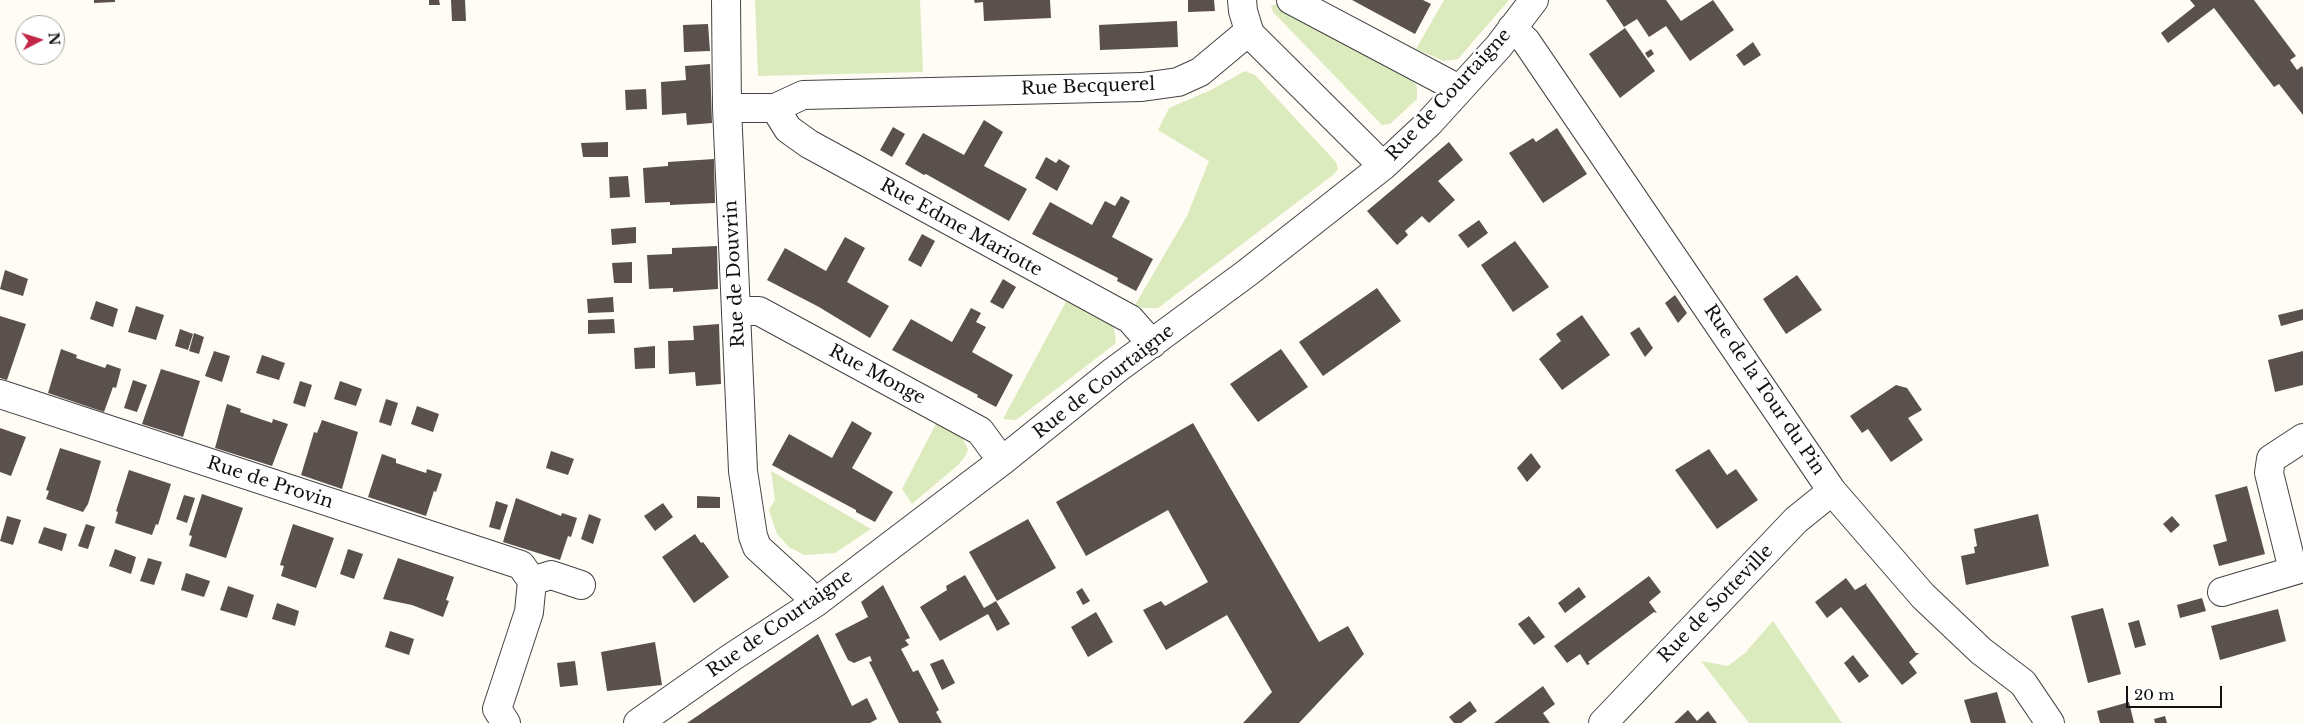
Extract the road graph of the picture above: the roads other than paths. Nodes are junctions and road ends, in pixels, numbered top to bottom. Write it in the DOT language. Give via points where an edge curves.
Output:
graph roads {
  1 [pos="726,0"];
  2 [pos="1242,0"];
  3 [pos="1291,0"];
  4 [pos="1534,0"];
  5 [pos="1512,28"];
  6 [pos="1250,34"];
  7 [pos="1458,89"];
  8 [pos="728,108"];
  9 [pos="775,108"];
  10 [pos="1383,166"];
  11 [pos="737,311"];
  12 [pos="1152,344"];
  13 [pos="0,394"];
  14 [pos="2303,438"];
  15 [pos="1002,462"];
  16 [pos="1832,491"];
  17 [pos="2298,569"];
  18 [pos="532,581"];
  19 [pos="581,585"];
  20 [pos="2222,592"];
  21 [pos="815,603"];
  22 [pos="506,723"];
  23 [pos="638,723"];
  24 [pos="1603,723"];
  25 [pos="2050,723"];
  1 -- 8 [label="street, Rue de Douvrin"];
  2 -- 6 [label="street"];
  3 -- 7 [label="street"];
  4 -- 5 [label="street, Rue de Courtaigne"];
  5 -- 7 [label="street, Rue de Courtaigne"];
  5 -- 16 [label="street, Rue de la Tour du Pin" via="1532,50"];
  6 -- 9 [label="street, Rue Becquerel" via="1200,72 1178,82 1142,87 803,95"];
  6 -- 10 [label="street"];
  7 -- 10 [label="street, Rue de Courtaigne" via="1429,123"];
  8 -- 9 [label="street, Rue Becquerel"];
  8 -- 11 [label="street, Rue de Douvrin"];
  9 -- 12 [label="street, Rue Edme Mariotte" via="788,129 809,144 1130,319"];
  10 -- 12 [label="street, Rue de Courtaigne"];
  11 -- 15 [label="street, Rue Monge" via="759,312 980,431"];
  11 -- 21 [label="street, Rue de Douvrin" via="742,471 753,536 757,547"];
  12 -- 15 [label="street, Rue de Courtaigne"];
  13 -- 18 [label="street, Rue de Provin" via="522,566"];
  14 -- 17 [label="street" via="2272,459 2269,473"];
  15 -- 21 [label="street, Rue de Courtaigne"];
  16 -- 24 [label="street, Rue de Sotteville" via="1796,520"];
  16 -- 25 [label="street, Rue de la Tour du Pin" via="1923,596 1981,651 2023,683"];
  17 -- 20 [label="street"];
  18 -- 19 [label="street" via="551,575"];
  18 -- 22 [label="street" via="529,612 497,709"];
  21 -- 23 [label="street, Rue de Courtaigne"];
}
